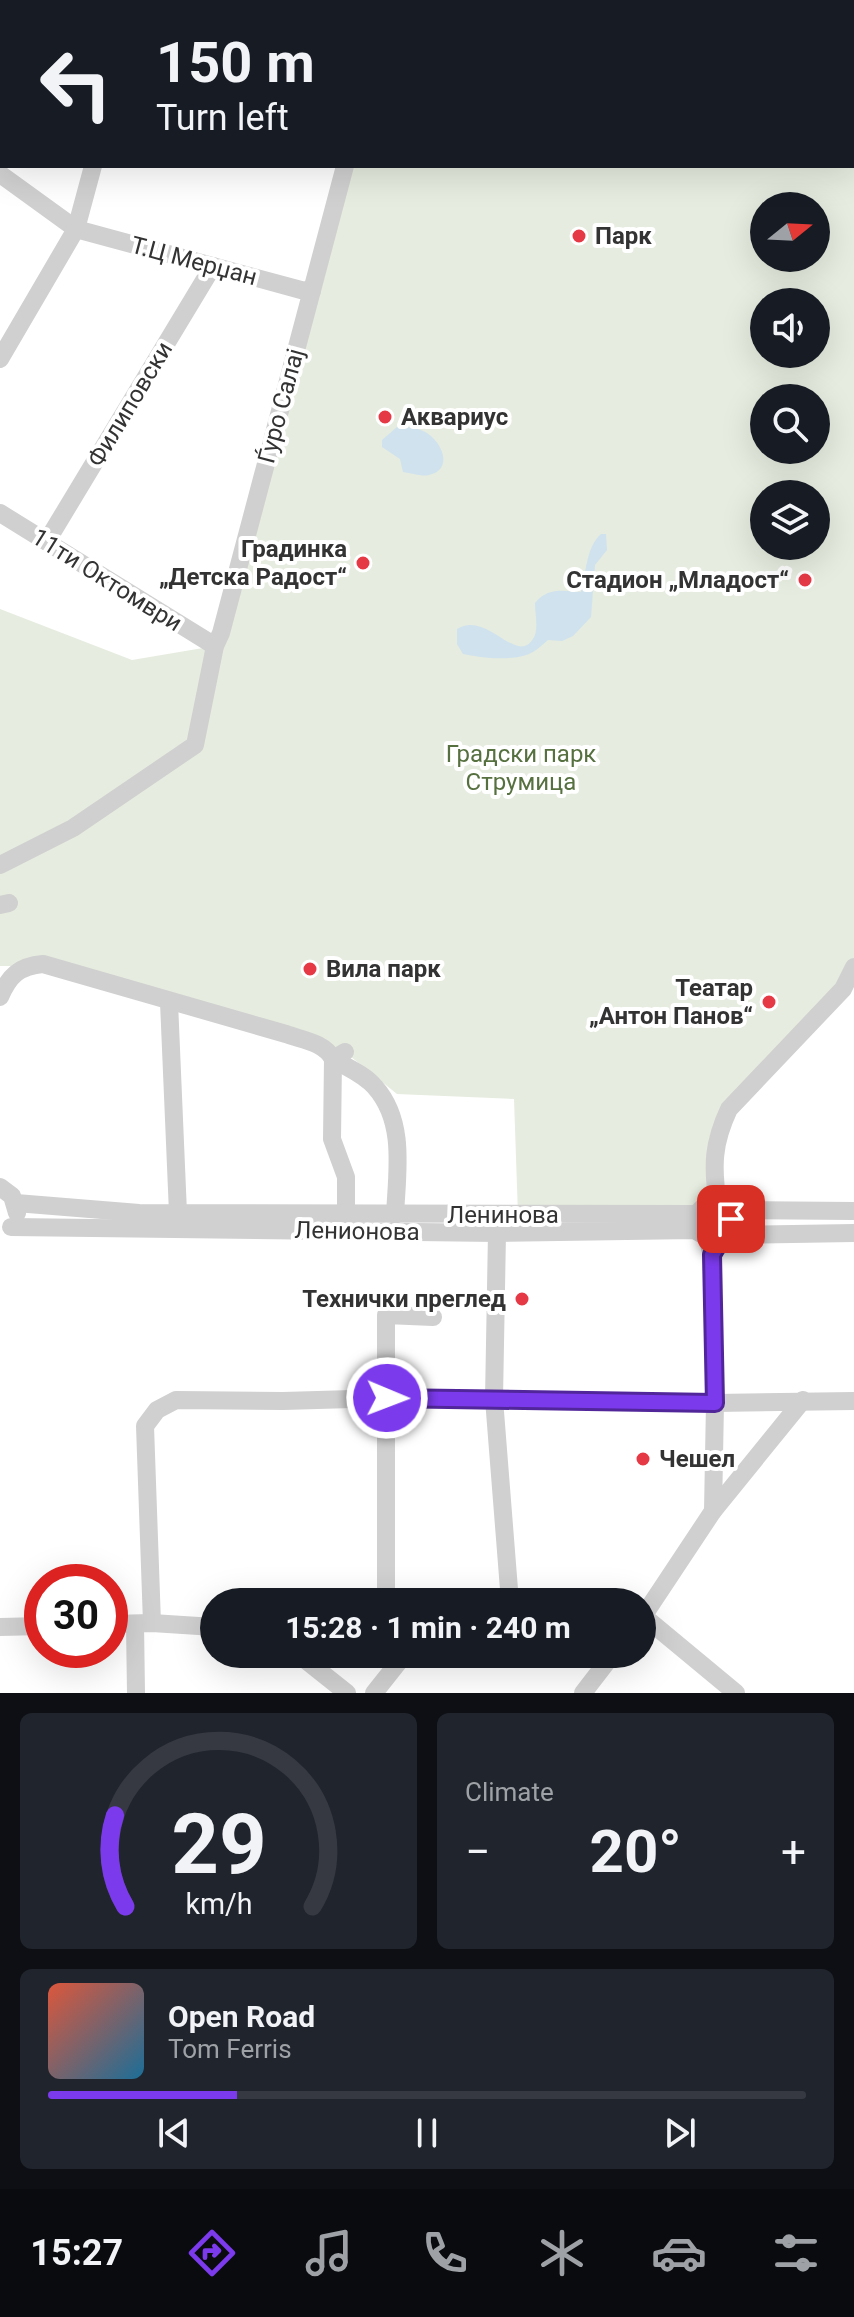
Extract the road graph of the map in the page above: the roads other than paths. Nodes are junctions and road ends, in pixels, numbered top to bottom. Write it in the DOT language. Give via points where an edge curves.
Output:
graph roads {
  1 [pos="92,168"];
  2 [pos="344,168"];
  3 [pos="0,174"];
  4 [pos="76,229"];
  5 [pos="213,266"];
  6 [pos="312,291"];
  7 [pos="0,359"];
  8 [pos="0,513"];
  9 [pos="47,541"];
  10 [pos="215,646"];
  11 [pos="0,865"];
  12 [pos="854,967"];
  13 [pos="848,993"];
  14 [pos="0,997"];
  15 [pos="169,1002"];
  16 [pos="339,1055"];
  17 [pos="0,1187"];
  18 [pos="16,1203"];
  19 [pos="713,1207"];
  20 [pos="854,1211"];
  21 [pos="178,1213"];
  22 [pos="346,1214"];
  23 [pos="395,1215"];
  24 [pos="5,1230"];
  25 [pos="497,1233"];
  26 [pos="854,1233"];
  27 [pos="713,1240"];
  28 [pos="433,1317"];
  29 [pos="387,1398"];
  30 [pos="494,1399"];
  31 [pos="803,1400"];
  32 [pos="854,1401"];
  33 [pos="715,1403"];
  34 [pos="713,1511"];
  35 [pos="386,1588"];
  36 [pos="509,1588"];
  37 [pos="656,1596"];
  38 [pos="128,1624"];
  39 [pos="143,1624"];
  40 [pos="24,1626"];
  41 [pos="200,1626"];
  42 [pos="0,1627"];
  43 [pos="656,1627"];
  44 [pos="316,1668"];
  45 [pos="394,1668"];
  46 [pos="602,1668"];
  47 [pos="380,1686"];
  48 [pos="136,1693"];
  49 [pos="347,1693"];
  50 [pos="583,1693"];
  51 [pos="736,1693"];
  1 -- 4 [label="street"];
  2 -- 6 [label="street, Ѓуро Салај"];
  3 -- 4 [label="street"];
  4 -- 5 [label="street, Т.Ц Мерџан"];
  4 -- 7 [label="street"];
  5 -- 6 [label="street, Т.Ц Мерџан"];
  5 -- 9 [label="street, Филиповски"];
  6 -- 10 [label="street, Ѓуро Салај"];
  8 -- 9 [label="street, 11ти Октомври"];
  9 -- 10 [label="street, 11ти Октомври"];
  10 -- 11 [label="street, Ѓуро Салај" via="195,745 73,828"];
  12 -- 13 [label="street"];
  13 -- 19 [label="street" via="729,1109 714,1156"];
  14 -- 15 [label="street" via="8,979 26,966 43,964"];
  15 -- 16 [label="street"];
  15 -- 21 [label="street"];
  16 -- 22 [label="street" via="332,1139 346,1177"];
  16 -- 23 [label="street" via="376,1088 390,1113 398,1151"];
  17 -- 18 [label="street"];
  18 -- 21 [label="street, Ленинова"];
  18 -- 24 [label="street" via="15,1220"];
  19 -- 20 [label="street, Ленинова"];
  19 -- 23 [label="street, Ленинова" via="697,1214 664,1215"];
  19 -- 27 [label="street" via="696,1223"];
  19 -- 27 [label="street" via="731,1224"];
  21 -- 22 [label="street, Ленинова"];
  22 -- 23 [label="street, Ленинова"];
  24 -- 25 [label="street, Ленионова"];
  25 -- 27 [label="street, Ленионова" via="694,1230"];
  25 -- 30 [label="street"];
  26 -- 27 [label="street"];
  27 -- 33 [label="street"];
  28 -- 29 [label="street" via="386,1315"];
  29 -- 30 [label="street"];
  29 -- 35 [label="street"];
  29 -- 39 [label="street" via="176,1400 157,1410 145,1426"];
  30 -- 33 [label="street"];
  30 -- 36 [label="street"];
  31 -- 32 [label="street"];
  31 -- 33 [label="street"];
  31 -- 34 [label="street"];
  33 -- 34 [label="street"];
  34 -- 37 [label="street"];
  38 -- 39 [label="street"];
  39 -- 41 [label="street"];
  39 -- 48 [label="street"];
  40 -- 42 [label="street"];
  43 -- 51 [label="street"];
  44 -- 49 [label="street"];
  45 -- 47 [label="street"];
  46 -- 50 [label="street"];
}
